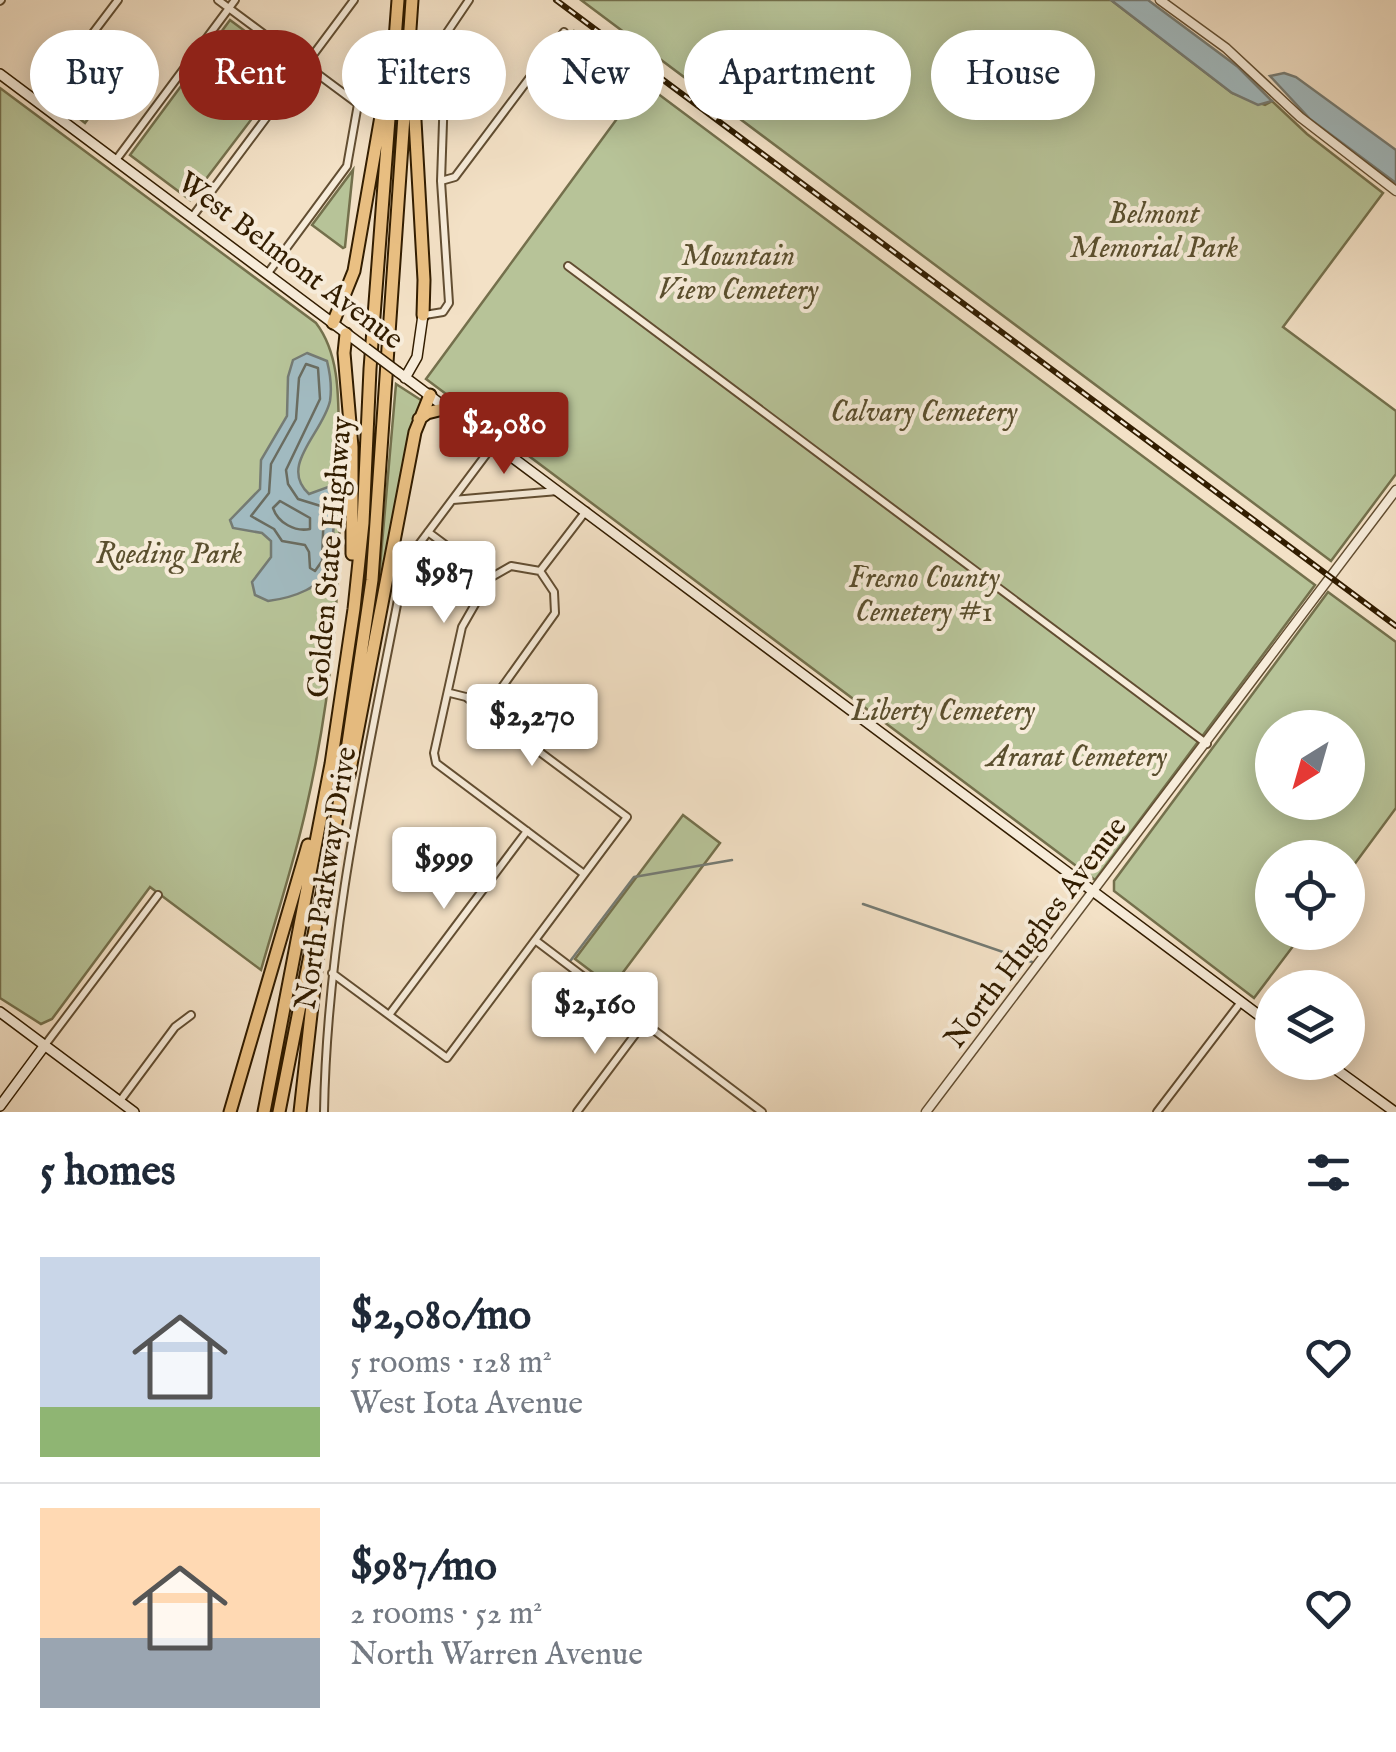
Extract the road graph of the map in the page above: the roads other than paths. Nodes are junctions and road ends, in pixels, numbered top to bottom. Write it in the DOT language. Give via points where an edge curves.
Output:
graph roads {
  1 [pos="118,0"];
  2 [pos="218,0"];
  3 [pos="235,0"];
  4 [pos="354,0"];
  5 [pos="412,0"];
  6 [pos="470,0"];
  7 [pos="1160,0"];
  8 [pos="398,3"];
  9 [pos="229,8"];
  10 [pos="410,26"];
  11 [pos="95,30"];
  12 [pos="259,30"];
  13 [pos="322,43"];
  14 [pos="0,74"];
  15 [pos="322,77"];
  16 [pos="526,83"];
  17 [pos="30,96"];
  18 [pos="63,120"];
  19 [pos="265,120"];
  20 [pos="116,160"];
  21 [pos="441,181"];
  22 [pos="1396,192"];
  23 [pos="193,216"];
  24 [pos="568,266"];
  25 [pos="268,273"];
  26 [pos="424,315"];
  27 [pos="333,323"];
  28 [pos="346,334"];
  29 [pos="402,375"];
  30 [pos="430,395"];
  31 [pos="448,408"];
  32 [pos="419,420"];
  33 [pos="495,444"];
  34 [pos="1396,490"];
  35 [pos="559,491"];
  36 [pos="453,500"];
  37 [pos="586,510"];
  38 [pos="428,532"];
  39 [pos="540,571"];
  40 [pos="490,578"];
  41 [pos="354,609"];
  42 [pos="450,692"];
  43 [pos="485,710"];
  44 [pos="1206,744"];
  45 [pos="332,764"];
  46 [pos="337,818"];
  47 [pos="527,831"];
  48 [pos="584,874"];
  49 [pos="1094,894"];
  50 [pos="158,895"];
  51 [pos="316,924"];
  52 [pos="535,940"];
  53 [pos="331,972"];
  54 [pos="1241,1002"];
  55 [pos="0,1012"];
  56 [pos="1255,1012"];
  57 [pos="389,1015"];
  58 [pos="191,1016"];
  59 [pos="643,1024"];
  60 [pos="45,1045"];
  61 [pos="1350,1080"];
  62 [pos="120,1101"];
  63 [pos="0,1106"];
  64 [pos="1389,1110"];
  65 [pos="759,1111"];
  66 [pos="134,1112"];
  67 [pos="230,1112"];
  68 [pos="264,1112"];
  69 [pos="279,1112"];
  70 [pos="300,1112"];
  71 [pos="324,1112"];
  72 [pos="577,1112"];
  73 [pos="926,1112"];
  74 [pos="1157,1112"];
  1 -- 11 [label="street"];
  2 -- 9 [label="street"];
  3 -- 9 [label="street"];
  4 -- 13 [label="street"];
  5 -- 10 [label="highway, Golden State Highway"];
  6 -- 21 [label="street" via="446,34"];
  7 -- 22 [label="street"];
  8 -- 27 [label="highway" via="354,271"];
  8 -- 41 [label="highway, Golden State Highway"];
  9 -- 12 [label="street"];
  9 -- 20 [label="street"];
  10 -- 26 [label="highway"];
  10 -- 46 [label="highway, Golden State Highway" via="378,516"];
  14 -- 17 [label="main road, West Belmont Avenue"];
  15 -- 25 [label="street" via="358,104 347,166"];
  16 -- 21 [label="street" via="455,177"];
  18 -- 20 [label="main road, West Belmont Avenue"];
  19 -- 23 [label="street"];
  20 -- 23 [label="main road, West Belmont Avenue"];
  21 -- 26 [label="street" via="449,303 443,312"];
  23 -- 25 [label="main road, West Belmont Avenue"];
  24 -- 44 [label="street"];
  25 -- 27 [label="main road, West Belmont Avenue"];
  26 -- 29 [label="main road" via="417,357"];
  27 -- 28 [label="main road, West Belmont Avenue"];
  28 -- 29 [label="main road, West Belmont Avenue, bridge"];
  28 -- 41 [label="highway"];
  29 -- 30 [label="main road, West Belmont Avenue"];
  30 -- 31 [label="main road, West Belmont Avenue"];
  30 -- 32 [label="highway"];
  31 -- 32 [label="highway"];
  31 -- 33 [label="main road, West Belmont Avenue"];
  32 -- 46 [label="highway"];
  33 -- 35 [label="main road, West Belmont Avenue"];
  33 -- 36 [label="street, North Parkway Drive"];
  34 -- 44 [label="street, North Hughes Avenue"];
  35 -- 36 [label="street"];
  35 -- 37 [label="main road, West Belmont Avenue"];
  36 -- 38 [label="street, North Parkway Drive"];
  37 -- 39 [label="street"];
  37 -- 49 [label="main road, West Belmont Avenue"];
  38 -- 40 [label="street"];
  38 -- 53 [label="street, North Parkway Drive" via="402,579"];
  39 -- 40 [label="street" via="511,566"];
  39 -- 43 [label="street" via="554,592 553,618"];
  40 -- 42 [label="street" via="462,627"];
  41 -- 45 [label="highway, Golden State Highway"];
  42 -- 43 [label="street"];
  42 -- 47 [label="street" via="436,763"];
  43 -- 48 [label="street" via="626,816"];
  44 -- 49 [label="street, North Hughes Avenue"];
  45 -- 67 [label="highway"];
  45 -- 68 [label="highway, Golden State Highway"];
  46 -- 51 [label="highway, Golden State Highway"];
  47 -- 48 [label="street"];
  47 -- 57 [label="street"];
  48 -- 52 [label="street"];
  49 -- 54 [label="main road, West Belmont Avenue"];
  49 -- 73 [label="street, North Hughes Avenue"];
  50 -- 60 [label="street"];
  51 -- 69 [label="highway, Golden State Highway"];
  51 -- 70 [label="highway" via="320,940"];
  52 -- 57 [label="street" via="446,1058"];
  52 -- 59 [label="street"];
  53 -- 57 [label="street"];
  53 -- 71 [label="street, North Parkway Drive"];
  54 -- 56 [label="main road, West Belmont Avenue"];
  54 -- 74 [label="street"];
  55 -- 60 [label="main road"];
  58 -- 62 [label="street" via="175,1027"];
  59 -- 65 [label="street"];
  59 -- 72 [label="street"];
  60 -- 62 [label="main road"];
  60 -- 63 [label="main road"];
  61 -- 64 [label="main road"];
  62 -- 66 [label="main road"];
}
